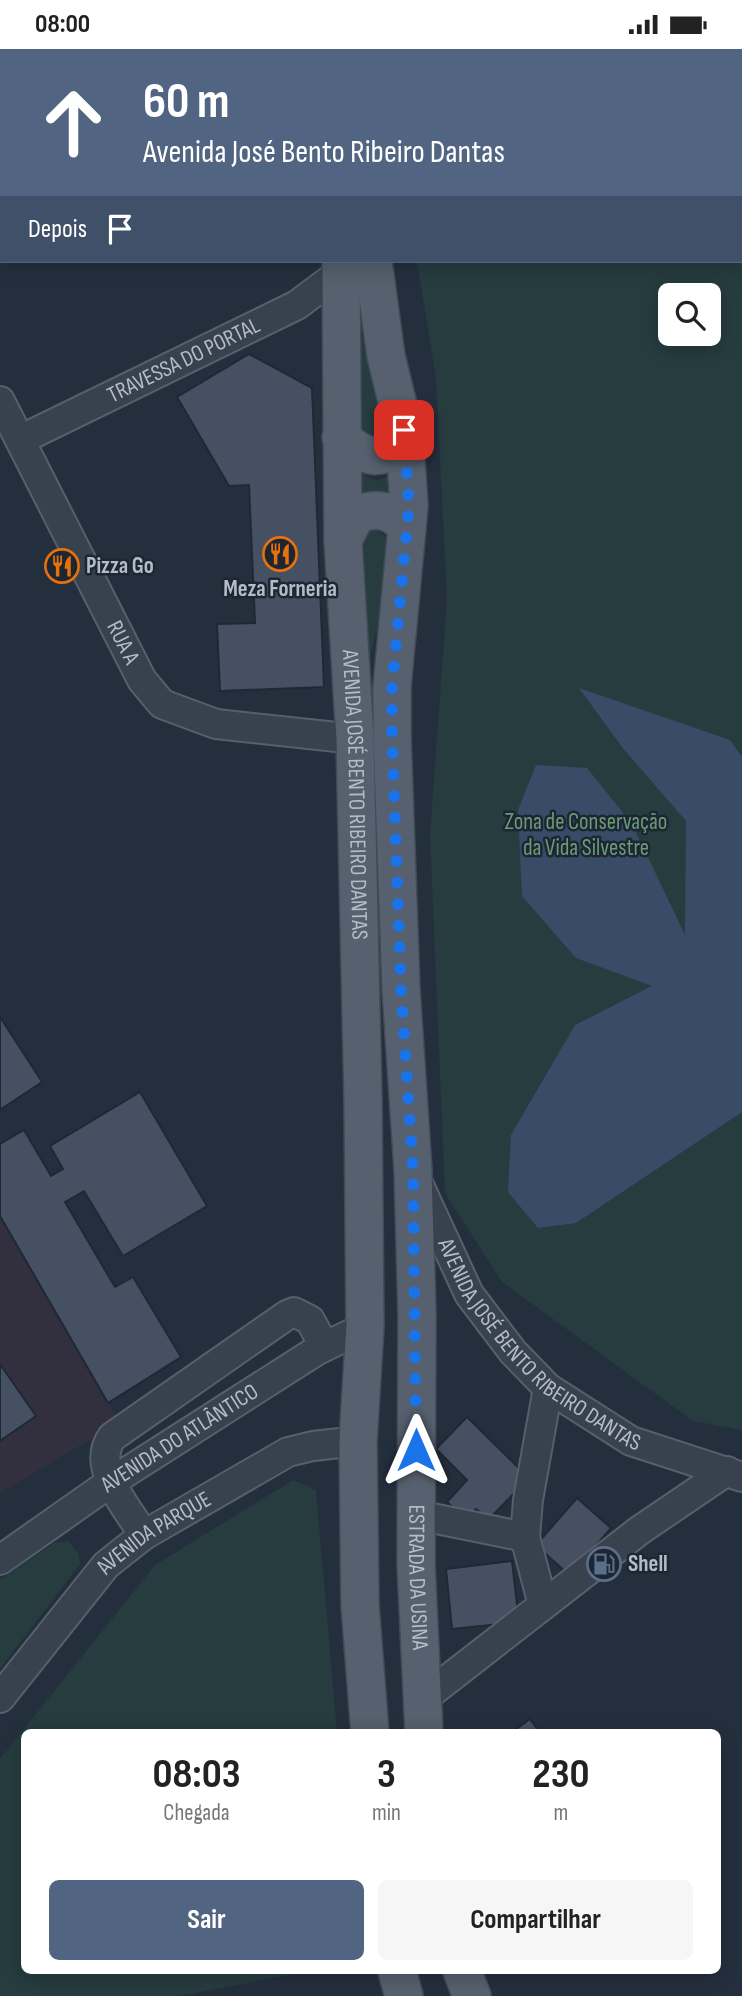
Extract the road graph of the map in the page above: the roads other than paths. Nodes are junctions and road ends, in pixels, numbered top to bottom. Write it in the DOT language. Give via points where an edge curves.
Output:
graph roads {
  1 [pos="352,265"];
  2 [pos="0,401"];
  3 [pos="404,430"];
  4 [pos="341,437"];
  5 [pos="20,440"];
  6 [pos="407,529"];
  7 [pos="343,540"];
  8 [pos="355,739"];
  9 [pos="413,1170"];
  10 [pos="365,1328"];
  11 [pos="324,1346"];
  12 [pos="198,1378"];
  13 [pos="548,1388"];
  14 [pos="220,1412"];
  15 [pos="358,1441"];
  16 [pos="734,1474"];
  17 [pos="111,1482"];
  18 [pos="417,1515"];
  19 [pos="144,1535"];
  20 [pos="525,1537"];
  21 [pos="359,1555"];
  22 [pos="0,1560"];
  23 [pos="416,1564"];
  24 [pos="543,1605"];
  25 [pos="0,1698"];
  26 [pos="422,1717"];
  27 [pos="370,1729"];
  28 [pos="398,1974"];
  29 [pos="463,1974"];
  30 [pos="404,1996"];
  31 [pos="472,1996"];
  1 -- 3 [label="main road, AVENIDA JOSÉ BENTO RIBEIRO DANTAS" via="386,356"];
  1 -- 4 [label="main road, AVENIDA JOSÉ BENTO RIBEIRO DANTAS"];
  1 -- 5 [label="street, TRAVESSA DO PORTAL" via="297,305"];
  2 -- 5 [label="street, RUA A"];
  3 -- 4 [label="main road" via="397,445 369,457"];
  3 -- 6 [label="main road, AVENIDA JOSÉ BENTO RIBEIRO DANTAS"];
  4 -- 7 [label="main road, AVENIDA JOSÉ BENTO RIBEIRO DANTAS"];
  5 -- 8 [label="street, RUA A" via="142,680 162,704 216,724"];
  6 -- 7 [label="main road" via="398,516 367,510 356,515"];
  6 -- 9 [label="main road, AVENIDA JOSÉ BENTO RIBEIRO DANTAS" via="392,735"];
  7 -- 8 [label="main road, AVENIDA JOSÉ BENTO RIBEIRO DANTAS"];
  8 -- 10 [label="main road, AVENIDA JOSÉ BENTO RIBEIRO DANTAS"];
  9 -- 13 [label="street, AVENIDA JOSÉ BENTO RIBEIRO DANTAS" via="468,1294"];
  9 -- 18 [label="main road, ESTRADA DA USINA"];
  10 -- 11 [label="street, AVENIDA DO ATLÂNTICO"];
  10 -- 15 [label="main road"];
  11 -- 12 [label="street" via="310,1319 294,1312"];
  11 -- 14 [label="street, AVENIDA DO ATLÂNTICO"];
  12 -- 14 [label="street"];
  12 -- 17 [label="street" via="112,1437 104,1456"];
  13 -- 16 [label="street, AVENIDA JOSÉ BENTO RIBEIRO DANTAS" via="631,1441"];
  13 -- 20 [label="street"];
  14 -- 17 [label="street, AVENIDA DO ATLÂNTICO"];
  15 -- 19 [label="street, AVENIDA PARQUE" via="288,1453"];
  15 -- 21 [label="main road"];
  16 -- 24 [label="street" via="640,1530"];
  17 -- 19 [label="street"];
  17 -- 22 [label="street, AVENIDA DO ATLÂNTICO"];
  18 -- 20 [label="street"];
  18 -- 23 [label="main road, ESTRADA DA USINA"];
  19 -- 25 [label="street, AVENIDA PARQUE" via="106,1565"];
  20 -- 24 [label="street"];
  21 -- 23 [label="main road" via="393,1547"];
  21 -- 27 [label="main road"];
  23 -- 26 [label="main road, ESTRADA DA USINA"];
  24 -- 26 [label="street"];
  28 -- 30 [label="main road"];
  29 -- 31 [label="main road"];
}
